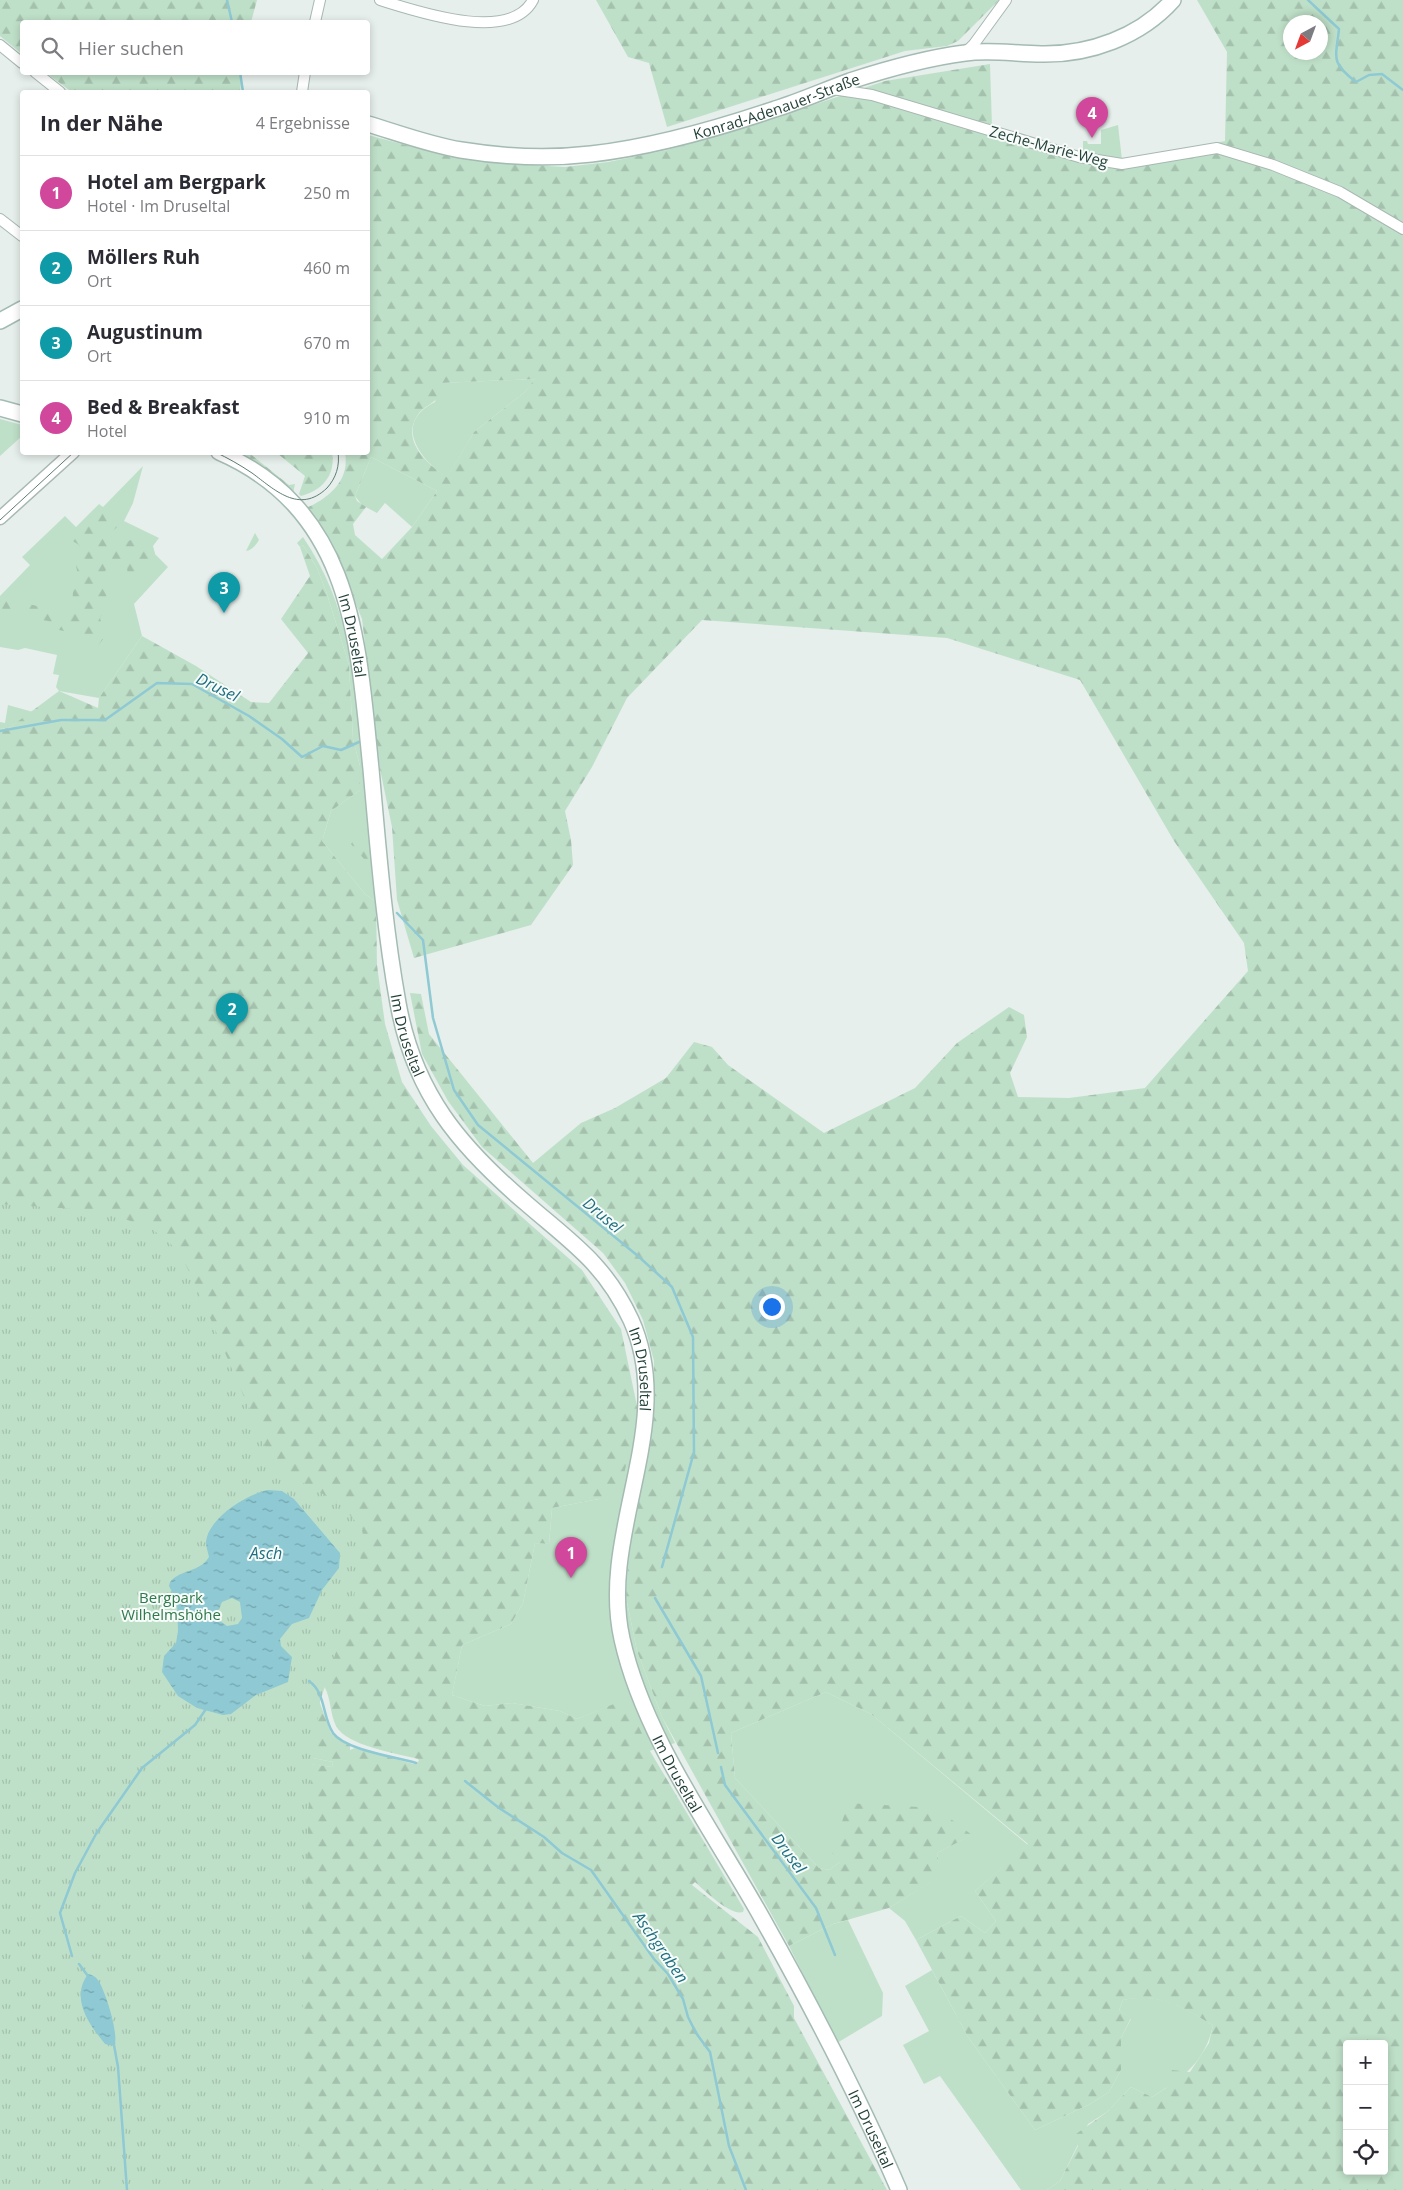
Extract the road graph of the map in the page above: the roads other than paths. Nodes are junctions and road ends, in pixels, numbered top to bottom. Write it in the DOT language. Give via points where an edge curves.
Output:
graph roads {
  1 [pos="320,0"];
  2 [pos="380,0"];
  3 [pos="534,0"];
  4 [pos="1006,0"];
  5 [pos="1173,0"];
  6 [pos="315,20"];
  7 [pos="0,44"];
  8 [pos="965,53"];
  9 [pos="20,61"];
  10 [pos="39,75"];
  11 [pos="305,75"];
  12 [pos="831,88"];
  13 [pos="58,90"];
  14 [pos="302,90"];
  15 [pos="370,125"];
  16 [pos="0,218"];
  17 [pos="1403,229"];
  18 [pos="20,234"];
  19 [pos="20,309"];
  20 [pos="0,321"];
  21 [pos="0,408"];
  22 [pos="20,413"];
  23 [pos="70,455"];
  24 [pos="226,455"];
  25 [pos="0,518"];
  26 [pos="899,2190"];
  1 -- 6 [label="street"];
  2 -- 3 [label="street" via="442,18 483,23 516,16 530,7"];
  4 -- 8 [label="street"];
  5 -- 8 [label="main road, Konrad-Adenauer-Straße" via="1164,11 1140,28 1118,40 1079,52"];
  7 -- 9 [label="street"];
  8 -- 12 [label="main road, Konrad-Adenauer-Straße" via="911,64"];
  10 -- 13 [label="street"];
  11 -- 14 [label="street"];
  12 -- 15 [label="main road, Konrad-Adenauer-Straße" via="776,109 665,141 592,154 529,157 460,150"];
  12 -- 17 [label="street, Zeche-Marie-Weg" via="872,95 1079,157 1122,164 1217,148 1273,165 1340,192"];
  16 -- 18 [label="street"];
  19 -- 20 [label="main road"];
  21 -- 22 [label="main road"];
  23 -- 25 [label="street"];
  24 -- 26 [label="main road, Im Druseltal" via="263,477 303,514 317,532 354,624 398,1004 408,1050 421,1082 473,1155 525,1203 585,1251 611,1282 633,1324 643,1364 647,1413 619,1555 618,1607 621,1635 634,1685 694,1801 763,1919 831,2047"];
}
